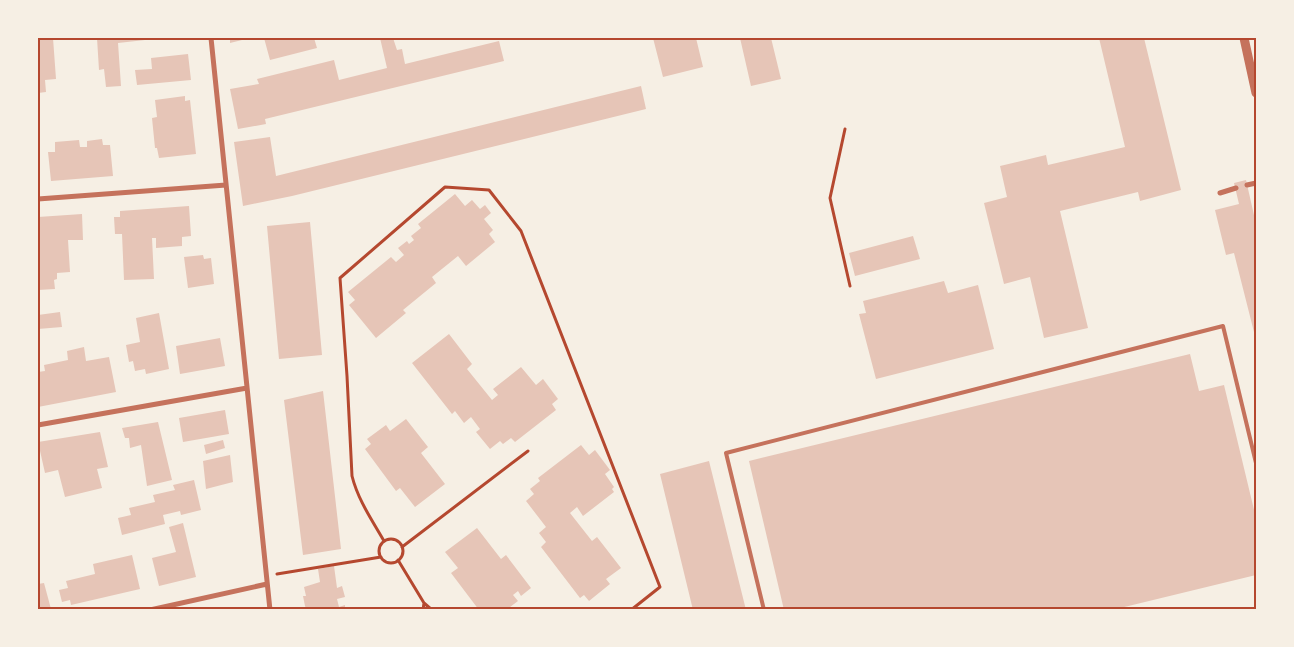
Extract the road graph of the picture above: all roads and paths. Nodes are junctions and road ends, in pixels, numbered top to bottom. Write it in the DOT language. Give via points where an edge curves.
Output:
graph roads {
  1 [pos="211,38"];
  2 [pos="1244,38"];
  3 [pos="1256,93"];
  4 [pos="845,129"];
  5 [pos="1256,183"];
  6 [pos="226,185"];
  7 [pos="1247,185"];
  8 [pos="1236,188"];
  9 [pos="1220,193"];
  10 [pos="38,198"];
  11 [pos="850,286"];
  12 [pos="247,388"];
  13 [pos="38,424"];
  14 [pos="528,451"];
  15 [pos="1256,463"];
  16 [pos="384,541"];
  17 [pos="402,547"];
  18 [pos="380,557"];
  19 [pos="398,560"];
  20 [pos="266,576"];
  21 [pos="267,584"];
  22 [pos="424,603"];
  23 [pos="150,610"];
  24 [pos="270,610"];
  25 [pos="423,610"];
  26 [pos="432,610"];
  27 [pos="631,610"];
  28 [pos="764,610"];
  1 -- 6 [label="street"];
  2 -- 3 [label="street"];
  4 -- 11 [label="path" via="830,198"];
  5 -- 7 [label="street"];
  6 -- 10 [label="street"];
  6 -- 12 [label="street"];
  8 -- 9 [label="street"];
  12 -- 13 [label="street"];
  12 -- 20 [label="street"];
  14 -- 17 [label="path"];
  15 -- 28 [label="lane" via="1224,326 726,452"];
  16 -- 17 [label="path" via="398,541"];
  16 -- 18 [label="path" via="380,545"];
  16 -- 27 [label="path" via="362,504 352,476 340,278 445,187 489,190 521,231 660,587"];
  17 -- 19 [label="path"];
  18 -- 19 [label="path" via="386,561"];
  18 -- 20 [label="path"];
  19 -- 22 [label="path"];
  20 -- 21 [label="street"];
  21 -- 23 [label="street"];
  21 -- 24 [label="street"];
  22 -- 25 [label="path"];
  22 -- 26 [label="path"];
}
